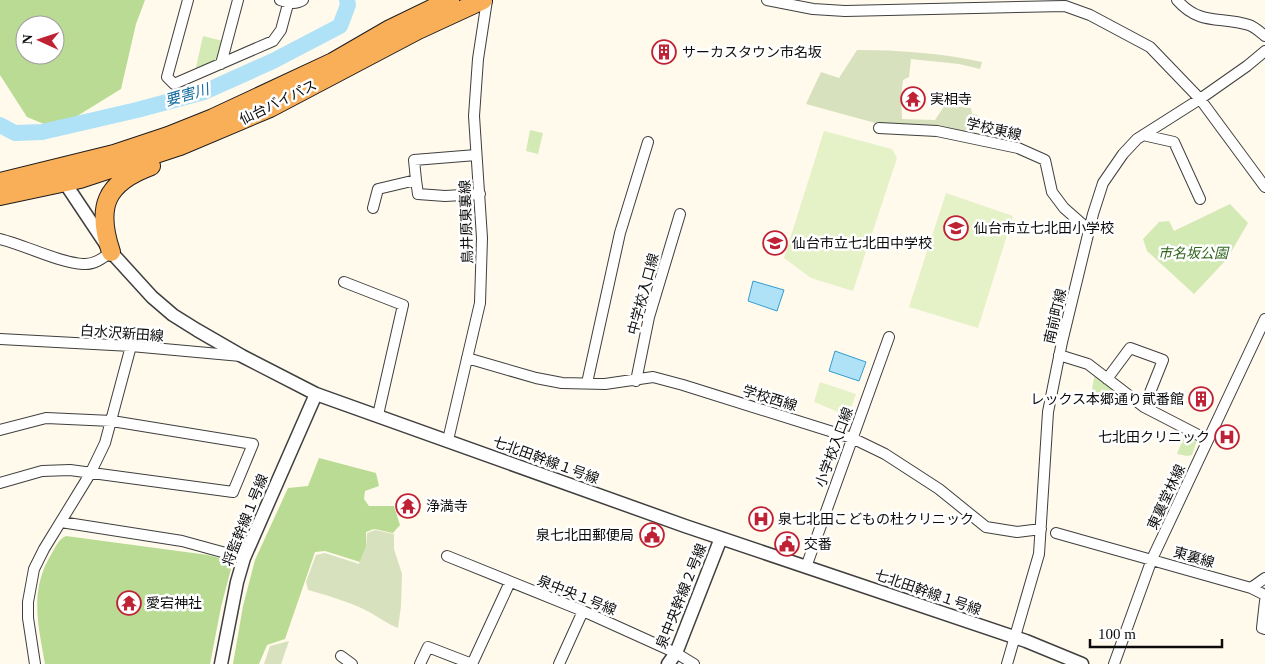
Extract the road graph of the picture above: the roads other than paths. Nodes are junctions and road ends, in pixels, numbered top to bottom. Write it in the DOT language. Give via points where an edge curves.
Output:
graph roads {
  1 [pos="188,0"];
  2 [pos="238,0"];
  3 [pos="303,0"];
  4 [pos="450,0"];
  5 [pos="485,0"];
  6 [pos="767,0"];
  7 [pos="1177,0"];
  8 [pos="284,2"];
  9 [pos="1265,36"];
  10 [pos="1265,51"];
  11 [pos="221,64"];
  12 [pos="1200,99"];
  13 [pos="879,128"];
  14 [pos="1142,136"];
  15 [pos="648,142"];
  16 [pos="180,146"];
  17 [pos="476,155"];
  18 [pos="63,176"];
  19 [pos="416,180"];
  20 [pos="0,182"];
  21 [pos="1265,187"];
  22 [pos="480,194"];
  23 [pos="0,196"];
  24 [pos="1200,199"];
  25 [pos="373,208"];
  26 [pos="680,214"];
  27 [pos="1089,230"];
  28 [pos="0,239"];
  29 [pos="111,252"];
  30 [pos="344,282"];
  31 [pos="1265,319"];
  32 [pos="889,337"];
  33 [pos="0,339"];
  34 [pos="131,346"];
  35 [pos="1060,355"];
  36 [pos="242,356"];
  37 [pos="467,358"];
  38 [pos="1107,379"];
  39 [pos="636,381"];
  40 [pos="588,383"];
  41 [pos="316,394"];
  42 [pos="1139,403"];
  43 [pos="378,415"];
  44 [pos="112,421"];
  45 [pos="0,430"];
  46 [pos="852,438"];
  47 [pos="448,440"];
  48 [pos="1208,440"];
  49 [pos="90,474"];
  50 [pos="0,483"];
  51 [pos="61,522"];
  52 [pos="1041,529"];
  53 [pos="1056,533"];
  54 [pos="721,538"];
  55 [pos="447,556"];
  56 [pos="244,558"];
  57 [pos="1152,559"];
  58 [pos="806,567"];
  59 [pos="1265,578"];
  60 [pos="510,582"];
  61 [pos="1252,588"];
  62 [pos="1265,595"];
  63 [pos="1265,601"];
  64 [pos="583,610"];
  65 [pos="1265,629"];
  66 [pos="1016,638"];
  67 [pos="676,653"];
  68 [pos="341,656"];
  69 [pos="35,664"];
  70 [pos="221,664"];
  71 [pos="352,664"];
  72 [pos="420,664"];
  73 [pos="472,664"];
  74 [pos="559,664"];
  75 [pos="668,664"];
  76 [pos="694,664"];
  77 [pos="1007,664"];
  78 [pos="1082,664"];
  79 [pos="1114,664"];
  1 -- 11 [label="street" via="167,77 174,84"];
  2 -- 11 [label="street"];
  3 -- 8 [label="street"];
  4 -- 18 [label="highway, 仙台バイパス" via="390,28 333,62 213,118"];
  5 -- 16 [label="highway, 仙台バイパス" via="418,30 270,108"];
  5 -- 17 [label="street, 鳥井原東裏線" via="475,93"];
  6 -- 12 [label="street" via="845,11 1065,6 1090,15 1150,47"];
  7 -- 9 [label="street" via="1186,11 1201,17 1251,25"];
  8 -- 11 [label="street" via="281,30 273,41"];
  10 -- 12 [label="street, 南前町線"];
  12 -- 14 [label="street, 南前町線"];
  12 -- 21 [label="street"];
  13 -- 27 [label="street, 学校東線" via="936,131 1018,148 1045,160 1052,192 1064,208"];
  14 -- 24 [label="street" via="1174,142"];
  14 -- 27 [label="street, 南前町線" via="1123,154 1103,183"];
  15 -- 40 [label="street" via="620,232"];
  16 -- 18 [label="highway, 仙台バイパス"];
  16 -- 29 [label="highway" via="166,160 128,177 110,193 104,223"];
  17 -- 19 [label="street" via="414,160"];
  17 -- 22 [label="street, 鳥井原東裏線"];
  18 -- 20 [label="highway"];
  18 -- 23 [label="highway"];
  18 -- 29 [label="street, 七北田幹線１号線"];
  19 -- 22 [label="street" via="418,194"];
  19 -- 25 [label="street" via="378,189"];
  22 -- 37 [label="street, 鳥井原東裏線" via="480,303"];
  26 -- 39 [label="street, 中学校入口線" via="649,317"];
  27 -- 35 [label="street, 南前町線"];
  28 -- 29 [label="street" via="84,264 97,262"];
  29 -- 36 [label="street, 七北田幹線１号線" via="173,315"];
  30 -- 43 [label="street" via="403,305"];
  31 -- 48 [label="street, 東裏堂林線"];
  32 -- 46 [label="street, 小学校入口線"];
  33 -- 34 [label="street, 白水沢新田線"];
  34 -- 36 [label="street, 白水沢新田線"];
  34 -- 44 [label="street"];
  35 -- 38 [label="street" via="1088,364"];
  35 -- 52 [label="street, 南前町線" via="1048,412"];
  36 -- 41 [label="street, 七北田幹線１号線"];
  37 -- 40 [label="street, 学校西線" via="536,378"];
  37 -- 47 [label="street, 鳥井原東裏線"];
  38 -- 42 [label="street"];
  38 -- 42 [label="street" via="1130,348 1162,360 1149,395"];
  39 -- 40 [label="street, 学校西線"];
  39 -- 46 [label="street, 学校西線" via="653,378 683,385"];
  41 -- 43 [label="street, 七北田幹線１号線"];
  41 -- 56 [label="street, 将監幹線１号線"];
  42 -- 48 [label="street"];
  43 -- 47 [label="street, 七北田幹線１号線"];
  44 -- 45 [label="street" via="46,418"];
  44 -- 49 [label="street"];
  44 -- 49 [label="street" via="253,444 233,492"];
  46 -- 52 [label="street, 学校西線" via="885,454 986,527 1017,532"];
  46 -- 58 [label="street, 小学校入口線"];
  47 -- 54 [label="street, 七北田幹線１号線"];
  48 -- 57 [label="street, 東裏堂林線"];
  49 -- 50 [label="street" via="70,470 42,471"];
  49 -- 51 [label="street"];
  51 -- 56 [label="street" via="182,541"];
  51 -- 69 [label="street" via="34,569 28,618"];
  52 -- 66 [label="street, 南前町線" via="1039,554"];
  53 -- 57 [label="street, 東裏線"];
  54 -- 58 [label="street, 七北田幹線１号線"];
  54 -- 67 [label="street, 泉中央幹線２号線"];
  55 -- 60 [label="street, 泉中央１号線"];
  56 -- 70 [label="street, 将監幹線１号線"];
  57 -- 61 [label="street, 東裏線"];
  57 -- 79 [label="street, 東裏堂林線"];
  58 -- 66 [label="street, 七北田幹線１号線"];
  59 -- 61 [label="street"];
  60 -- 64 [label="street, 泉中央１号線"];
  60 -- 73 [label="street"];
  61 -- 62 [label="street, 東裏線"];
  63 -- 65 [label="street" via="1262,628"];
  64 -- 67 [label="street, 泉中央１号線"];
  64 -- 74 [label="street"];
  66 -- 77 [label="street, 南前町線"];
  66 -- 78 [label="street, 七北田幹線１号線"];
  67 -- 75 [label="street, 泉中央幹線２号線"];
  67 -- 76 [label="street, 泉中央１号線"];
  68 -- 71 [label="street"];
  72 -- 73 [label="street" via="428,647"];
}
